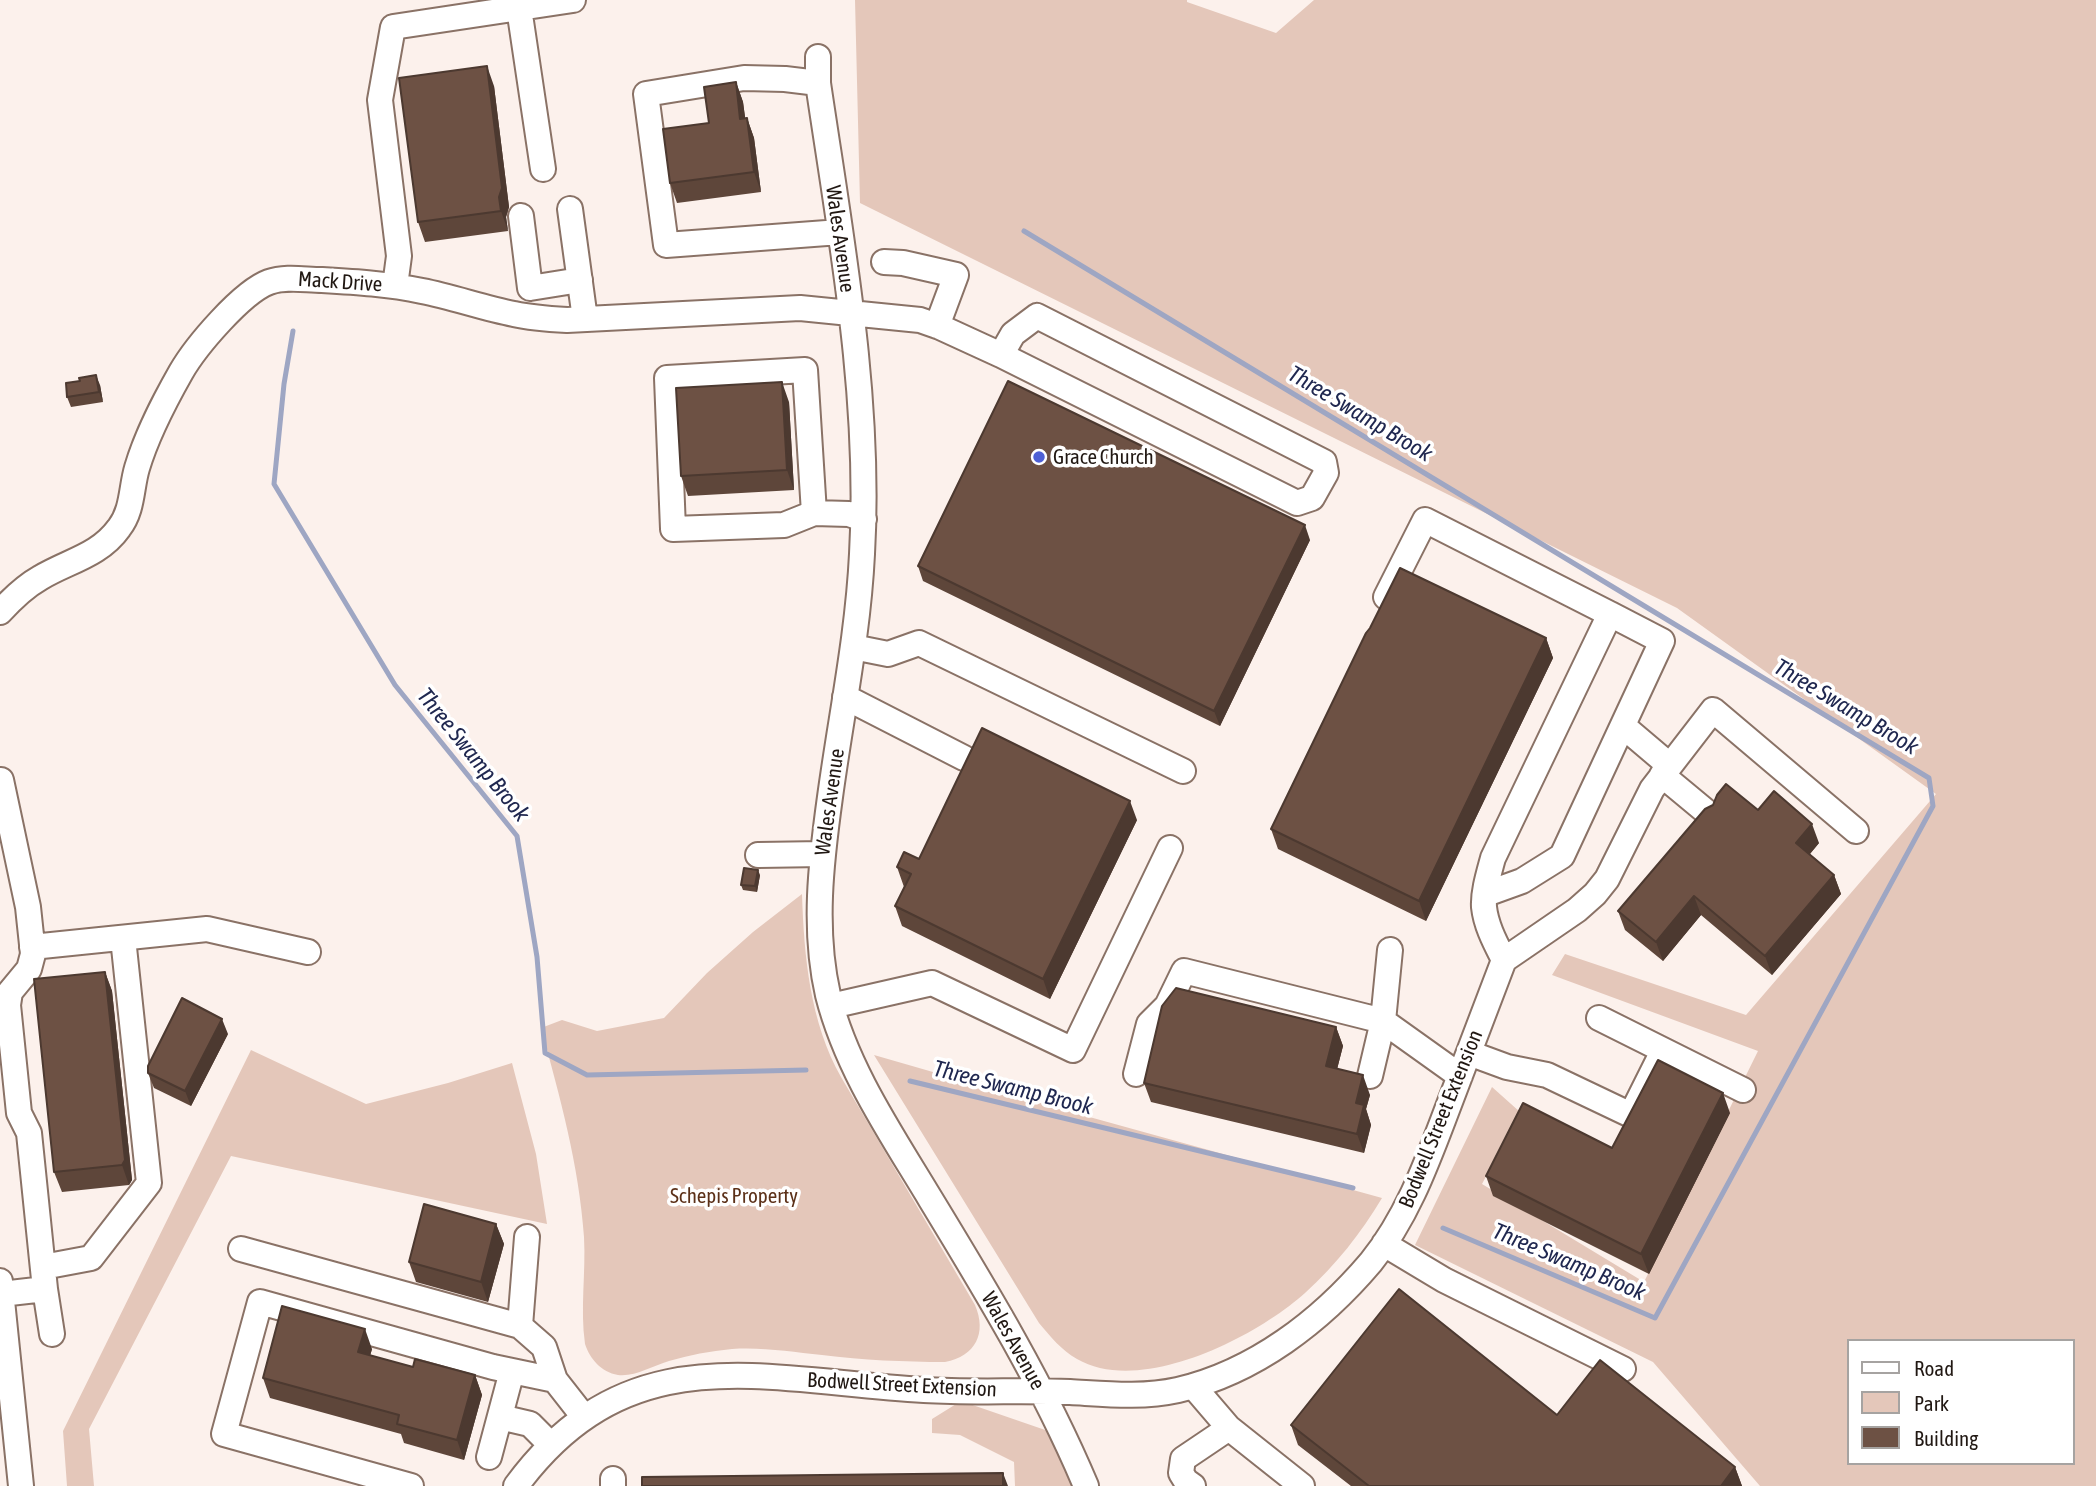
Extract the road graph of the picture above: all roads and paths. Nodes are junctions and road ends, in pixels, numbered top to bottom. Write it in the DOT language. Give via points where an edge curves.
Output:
graph roads {
  1 [pos="573,0"];
  2 [pos="519,8"];
  3 [pos="818,57"];
  4 [pos="818,83"];
  5 [pos="543,169"];
  6 [pos="570,209"];
  7 [pos="521,216"];
  8 [pos="840,232"];
  9 [pos="884,262"];
  10 [pos="580,280"];
  11 [pos="395,286"];
  12 [pos="850,313"];
  13 [pos="586,319"];
  14 [pos="937,326"];
  15 [pos="1001,355"];
  16 [pos="814,513"];
  17 [pos="864,519"];
  18 [pos="0,612"];
  19 [pos="1610,614"];
  20 [pos="1376,617"];
  21 [pos="853,647"];
  22 [pos="845,697"];
  23 [pos="1623,726"];
  24 [pos="964,758"];
  25 [pos="1665,770"];
  26 [pos="1183,771"];
  27 [pos="1,780"];
  28 [pos="1709,814"];
  29 [pos="1856,831"];
  30 [pos="1170,848"];
  31 [pos="823,854"];
  32 [pos="758,855"];
  33 [pos="1486,894"];
  34 [pos="123,938"];
  35 [pos="32,947"];
  36 [pos="1390,950"];
  37 [pos="308,952"];
  38 [pos="1504,960"];
  39 [pos="831,1006"];
  40 [pos="1599,1018"];
  41 [pos="1383,1021"];
  42 [pos="1663,1051"];
  43 [pos="1469,1053"];
  44 [pos="7,1066"];
  45 [pos="1136,1074"];
  46 [pos="1370,1076"];
  47 [pos="1460,1076"];
  48 [pos="1743,1090"];
  49 [pos="527,1237"];
  50 [pos="1384,1244"];
  51 [pos="241,1249"];
  52 [pos="44,1278"];
  53 [pos="1,1288"];
  54 [pos="520,1326"];
  55 [pos="52,1334"];
  56 [pos="1623,1369"];
  57 [pos="512,1371"];
  58 [pos="555,1380"];
  59 [pos="1193,1386"];
  60 [pos="1041,1392"];
  61 [pos="500,1417"];
  62 [pos="584,1417"];
  63 [pos="1228,1428"];
  64 [pos="551,1445"];
  65 [pos="489,1457"];
  66 [pos="21,1486"];
  67 [pos="411,1486"];
  68 [pos="516,1486"];
  69 [pos="1087,1486"];
  70 [pos="1193,1486"];
  71 [pos="1301,1486"];
  1 -- 2 [label="street"];
  2 -- 5 [label="street"];
  2 -- 11 [label="street" via="393,27 380,100 399,256"];
  3 -- 4 [label="street, Wales Avenue"];
  4 -- 8 [label="street, Wales Avenue"];
  4 -- 8 [label="street" via="744,78 646,94 666,246"];
  6 -- 10 [label="street"];
  7 -- 10 [label="street" via="530,288"];
  8 -- 12 [label="street, Wales Avenue"];
  9 -- 14 [label="street" via="956,275"];
  10 -- 13 [label="street"];
  11 -- 13 [label="street, Mack Drive" via="515,315"];
  11 -- 18 [label="street, Mack Drive" via="292,278 270,282 250,293 183,368 146,441 121,526 104,546 40,577"];
  12 -- 13 [label="street, Mack Drive" via="800,308"];
  12 -- 14 [label="street, Mack Drive" via="901,317"];
  12 -- 17 [label="street, Wales Avenue"];
  14 -- 15 [label="street, Mack Drive"];
  15 -- 15 [label="street, Mack Drive" via="1297,503 1312,498 1326,473 1324,462 1037,316 1013,334"];
  16 -- 16 [label="street" via="784,525 673,529 667,378 805,370"];
  16 -- 17 [label="street"];
  17 -- 21 [label="street, Wales Avenue"];
  19 -- 20 [label="street" via="1425,520"];
  19 -- 23 [label="street" via="1662,641"];
  19 -- 33 [label="street" via="1493,858"];
  21 -- 22 [label="street, Wales Avenue"];
  21 -- 26 [label="street" via="888,654 919,643"];
  22 -- 24 [label="street"];
  22 -- 31 [label="street, Wales Avenue"];
  23 -- 25 [label="street"];
  23 -- 33 [label="street" via="1562,856 1522,881"];
  25 -- 28 [label="street"];
  25 -- 29 [label="street" via="1713,710"];
  25 -- 38 [label="street" via="1595,894"];
  27 -- 35 [label="street"];
  30 -- 39 [label="street" via="1073,1050 932,983"];
  31 -- 32 [label="street"];
  31 -- 39 [label="street, Wales Avenue" via="821,942"];
  33 -- 38 [label="street" via="1484,907 1491,934"];
  34 -- 35 [label="street"];
  34 -- 37 [label="street" via="207,929"];
  34 -- 52 [label="street" via="149,1183 91,1258"];
  35 -- 44 [label="street" via="29,969 10,992"];
  36 -- 41 [label="street"];
  38 -- 43 [label="street, Bodwell Street Extension"];
  39 -- 60 [label="street, Wales Avenue" via="856,1070"];
  40 -- 42 [label="street"];
  41 -- 45 [label="street" via="1184,971 1167,1006 1149,1024"];
  41 -- 46 [label="street"];
  41 -- 47 [label="street"];
  42 -- 43 [label="street" via="1631,1115 1547,1076"];
  42 -- 48 [label="street"];
  43 -- 47 [label="street, Bodwell Street Extension"];
  44 -- 52 [label="street" via="29,1133"];
  47 -- 50 [label="street, Bodwell Street Extension" via="1424,1170"];
  49 -- 54 [label="street"];
  50 -- 56 [label="street" via="1444,1280"];
  50 -- 59 [label="street, Bodwell Street Extension" via="1340,1294 1286,1340 1223,1376"];
  51 -- 54 [label="street"];
  52 -- 53 [label="street"];
  52 -- 55 [label="street"];
  53 -- 66 [label="street"];
  54 -- 58 [label="street" via="544,1347"];
  57 -- 58 [label="street"];
  57 -- 61 [label="street"];
  57 -- 67 [label="street" via="260,1302 224,1434"];
  58 -- 62 [label="street"];
  59 -- 60 [label="street, Bodwell Street Extension" via="1151,1395"];
  59 -- 63 [label="street"];
  60 -- 62 [label="street, Bodwell Street Extension" via="924,1390 705,1376 644,1388"];
  60 -- 69 [label="street, Wales Avenue"];
  61 -- 64 [label="street" via="536,1427"];
  61 -- 65 [label="street"];
  62 -- 64 [label="street, Bodwell Street Extension"];
  63 -- 70 [label="street" via="1183,1459 1181,1473"];
  63 -- 71 [label="street"];
  64 -- 68 [label="street, Bodwell Street Extension"];
}
